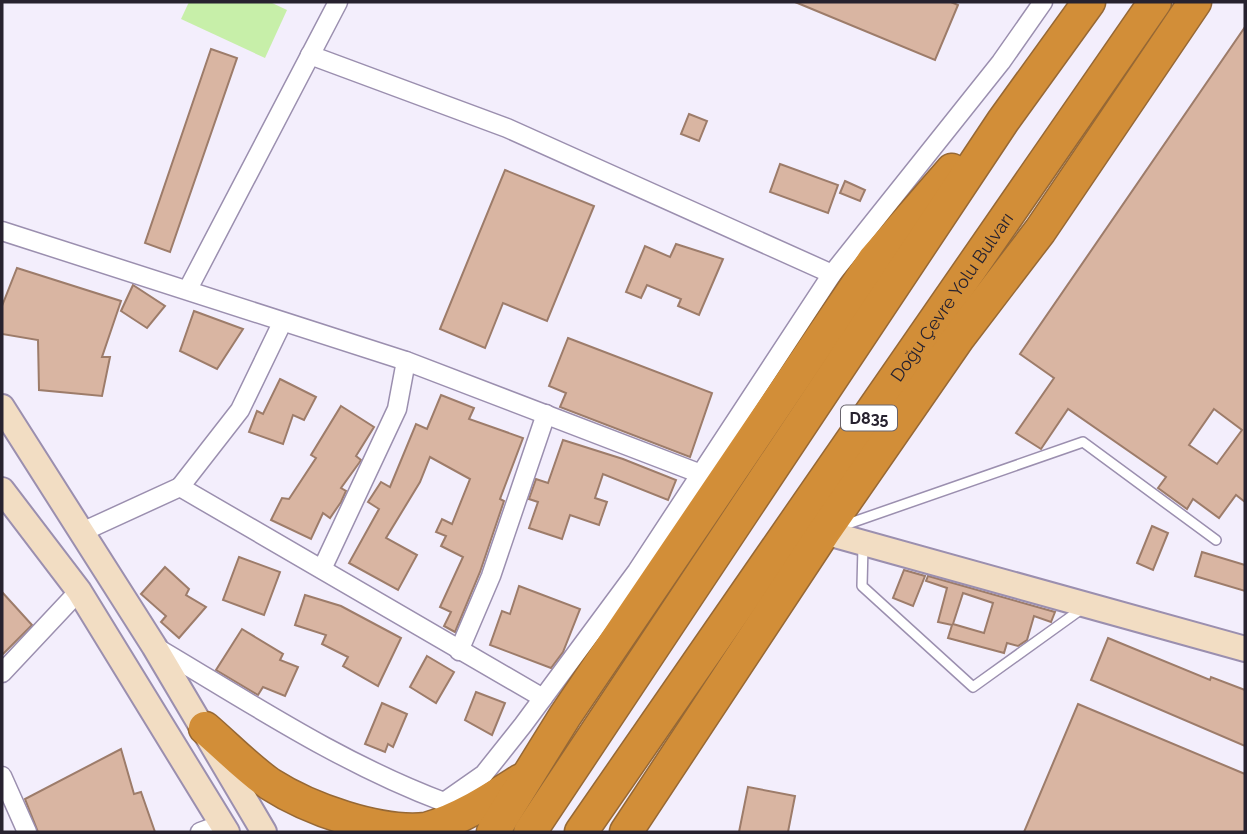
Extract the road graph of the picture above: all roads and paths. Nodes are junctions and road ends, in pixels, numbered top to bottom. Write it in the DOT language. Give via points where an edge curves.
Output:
graph roads {
  1 [pos="338,2"];
  2 [pos="1043,2"];
  3 [pos="1089,2"];
  4 [pos="1155,2"];
  5 [pos="1195,2"];
  6 [pos="310,55"];
  7 [pos="1001,62"];
  8 [pos="1003,121"];
  9 [pos="2,231"];
  10 [pos="874,260"];
  11 [pos="832,274"];
  12 [pos="188,289"];
  13 [pos="282,323"];
  14 [pos="406,361"];
  15 [pos="2,407"];
  16 [pos="546,414"];
  17 [pos="701,474"];
  18 [pos="180,487"];
  19 [pos="2,489"];
  20 [pos="83,531"];
  21 [pos="824,533"];
  22 [pos="1216,540"];
  23 [pos="863,543"];
  24 [pos="322,569"];
  25 [pos="79,591"];
  26 [pos="1087,605"];
  27 [pos="155,646"];
  28 [pos="1245,649"];
  29 [pos="459,651"];
  30 [pos="2,673"];
  31 [pos="543,698"];
  32 [pos="205,728"];
  33 [pos="2,776"];
  34 [pos="525,778"];
  35 [pos="216,829"];
  36 [pos="636,829"];
  37 [pos="27,832"];
  38 [pos="264,832"];
  39 [pos="493,832"];
  40 [pos="530,832"];
  41 [pos="581,832"];
  1 -- 6 [label="street"];
  2 -- 7 [label="street"];
  3 -- 8 [label="highway, D835"];
  4 -- 41 [label="highway, Doğu Çevre Yolu Bulvarı / D835"];
  5 -- 21 [label="highway" via="1040,231 959,337"];
  6 -- 11 [label="street" via="507,128"];
  6 -- 12 [label="street"];
  7 -- 10 [label="street"];
  7 -- 11 [label="street"];
  8 -- 10 [label="highway" via="939,183"];
  8 -- 40 [label="highway, D835"];
  9 -- 12 [label="street"];
  10 -- 34 [label="highway"];
  11 -- 17 [label="street"];
  12 -- 13 [label="street"];
  13 -- 14 [label="street"];
  13 -- 18 [label="street" via="240,410"];
  14 -- 16 [label="street"];
  14 -- 24 [label="street" via="397,409"];
  15 -- 20 [label="main road"];
  16 -- 17 [label="street"];
  16 -- 29 [label="street" via="491,576"];
  17 -- 31 [label="street" via="637,571"];
  18 -- 20 [label="street"];
  18 -- 24 [label="street"];
  19 -- 25 [label="main road"];
  20 -- 27 [label="main road"];
  21 -- 22 [label="lane" via="1083,442"];
  21 -- 23 [label="main road"];
  21 -- 36 [label="highway"];
  23 -- 26 [label="main road"];
  23 -- 26 [label="lane" via="862,586 972,687"];
  24 -- 29 [label="street"];
  25 -- 30 [label="street"];
  25 -- 35 [label="main road"];
  26 -- 28 [label="main road"];
  27 -- 31 [label="street" via="346,761 444,802 484,774"];
  27 -- 32 [label="main road"];
  29 -- 31 [label="street"];
  32 -- 34 [label="highway" via="269,783 326,815 380,830 424,830 469,812"];
  32 -- 38 [label="main road"];
  33 -- 37 [label="street"];
  34 -- 39 [label="highway"];
}
